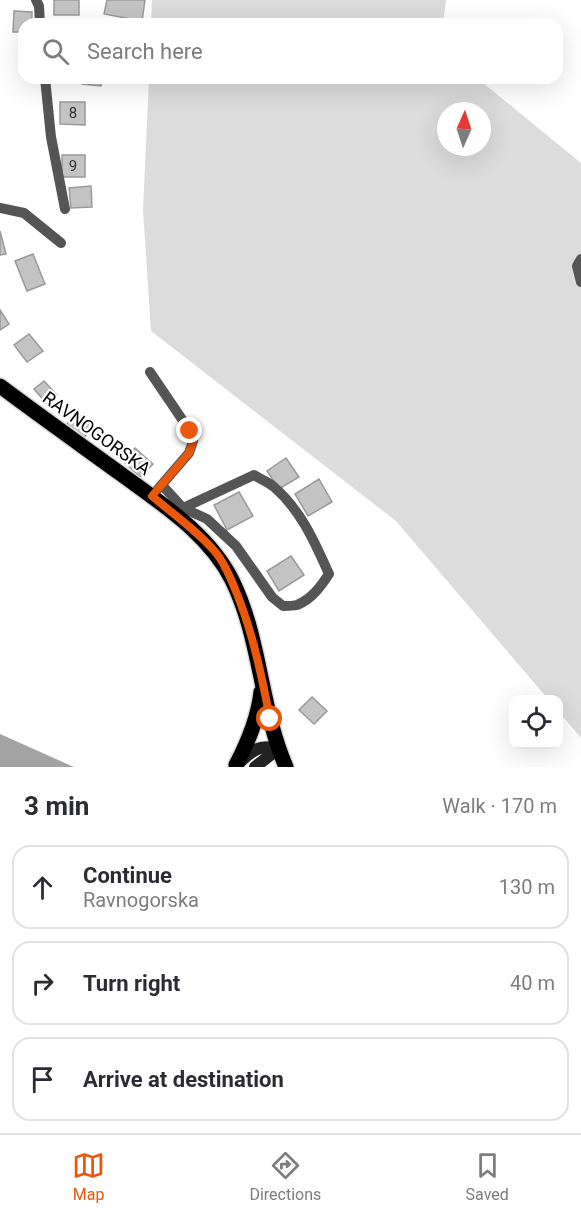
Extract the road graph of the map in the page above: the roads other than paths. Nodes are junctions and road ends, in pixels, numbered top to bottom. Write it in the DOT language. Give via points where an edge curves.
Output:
graph roads {
  1 [pos="36,0"];
  2 [pos="40,18"];
  3 [pos="46,84"];
  4 [pos="0,208"];
  5 [pos="65,209"];
  6 [pos="61,243"];
  7 [pos="581,259"];
  8 [pos="581,282"];
  9 [pos="150,372"];
  10 [pos="0,386"];
  11 [pos="157,491"];
  12 [pos="183,508"];
  13 [pos="262,680"];
  14 [pos="278,749"];
  15 [pos="235,766"];
  16 [pos="255,767"];
  17 [pos="286,767"];
  1 -- 2 [label="street"];
  3 -- 5 [label="street"];
  4 -- 6 [label="street" via="24,213"];
  7 -- 8 [label="street" via="577,266"];
  9 -- 11 [label="street" via="193,441 189,453"];
  10 -- 11 [label="main road, RAVNOGORSKA"];
  11 -- 12 [label="street"];
  11 -- 13 [label="main road, RAVNOGORSKA" via="218,555 247,619"];
  12 -- 12 [label="street" via="254,476 273,486 294,508 329,574 307,599 296,606 283,606 272,597 236,546 207,519"];
  13 -- 14 [label="main road, RAVNOGORSKA"];
  13 -- 15 [label="main road" via="255,722"];
  14 -- 15 [label="main road" via="258,748"];
  14 -- 16 [label="main road"];
  14 -- 17 [label="main road, RAVNOGORSKA"];
}
